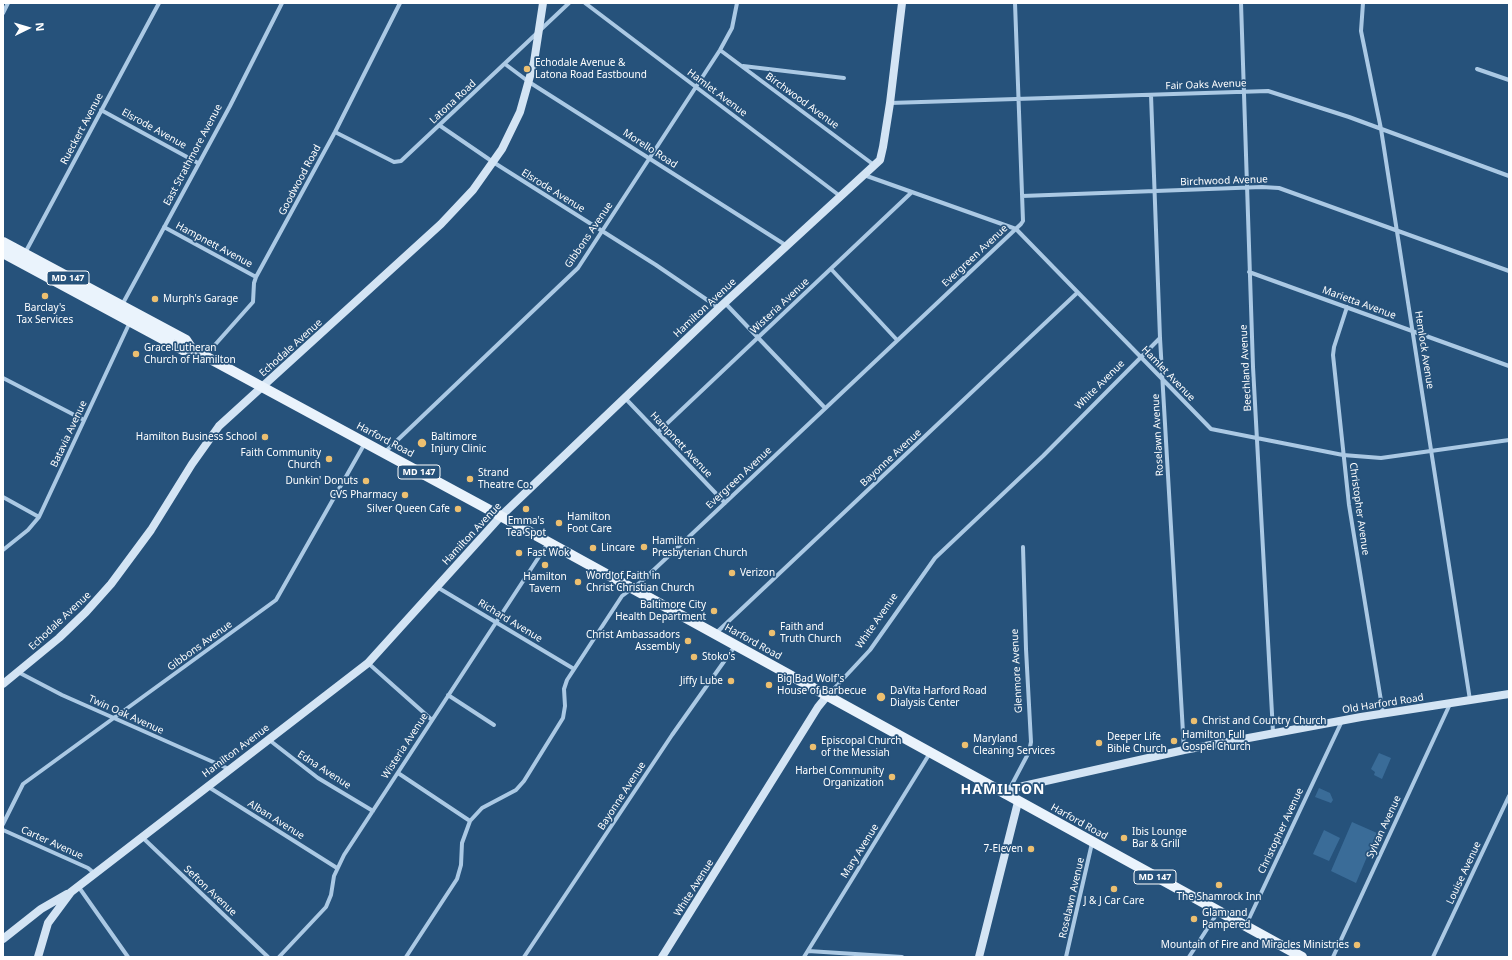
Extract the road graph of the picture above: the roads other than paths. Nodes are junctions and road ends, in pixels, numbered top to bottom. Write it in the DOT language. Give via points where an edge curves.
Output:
graph roads {
  1 [pos="8,3"];
  2 [pos="159,3"];
  3 [pos="282,3"];
  4 [pos="400,3"];
  5 [pos="543,3"];
  6 [pos="569,3"];
  7 [pos="585,3"];
  8 [pos="737,3"];
  9 [pos="902,3"];
  10 [pos="1015,3"];
  11 [pos="1241,3"];
  12 [pos="1363,3"];
  13 [pos="3,13"];
  14 [pos="539,32"];
  15 [pos="720,50"];
  16 [pos="505,64"];
  17 [pos="743,66"];
  18 [pos="1477,69"];
  19 [pos="844,78"];
  20 [pos="1509,80"];
  21 [pos="529,82"];
  22 [pos="696,87"];
  23 [pos="1244,91"];
  24 [pos="1151,95"];
  25 [pos="1019,99"];
  26 [pos="890,103"];
  27 [pos="102,110"];
  28 [pos="439,125"];
  29 [pos="1380,129"];
  30 [pos="335,132"];
  31 [pos="648,158"];
  32 [pos="493,162"];
  33 [pos="198,163"];
  34 [pos="874,165"];
  35 [pos="864,175"];
  36 [pos="1509,176"];
  37 [pos="1247,187"];
  38 [pos="1154,191"];
  39 [pos="912,192"];
  40 [pos="840,196"];
  41 [pos="1022,196"];
  42 [pos="164,227"];
  43 [pos="1016,229"];
  44 [pos="602,231"];
  45 [pos="1397,231"];
  46 [pos="3,242"];
  47 [pos="787,246"];
  48 [pos="3,254"];
  49 [pos="22,258"];
  50 [pos="831,269"];
  51 [pos="1509,271"];
  52 [pos="1249,272"];
  53 [pos="256,277"];
  54 [pos="1077,293"];
  55 [pos="722,306"];
  56 [pos="1347,307"];
  57 [pos="119,311"];
  58 [pos="132,317"];
  59 [pos="1412,331"];
  60 [pos="758,338"];
  61 [pos="1160,338"];
  62 [pos="897,340"];
  63 [pos="204,356"];
  64 [pos="1141,359"];
  65 [pos="1509,366"];
  66 [pos="3,378"];
  67 [pos="1164,382"];
  68 [pos="262,387"];
  69 [pos="625,397"];
  70 [pos="825,408"];
  71 [pos="84,420"];
  72 [pos="658,432"];
  73 [pos="1258,438"];
  74 [pos="1509,440"];
  75 [pos="365,443"];
  76 [pos="1431,452"];
  77 [pos="384,453"];
  78 [pos="1343,456"];
  79 [pos="3,497"];
  80 [pos="725,503"];
  81 [pos="500,516"];
  82 [pos="39,517"];
  83 [pos="549,542"];
  84 [pos="1023,547"];
  85 [pos="3,550"];
  86 [pos="437,587"];
  87 [pos="632,588"];
  88 [pos="496,622"];
  89 [pos="715,634"];
  90 [pos="735,645"];
  91 [pos="368,663"];
  92 [pos="574,669"];
  93 [pos="18,672"];
  94 [pos="3,684"];
  95 [pos="1509,694"];
  96 [pos="448,695"];
  97 [pos="827,696"];
  98 [pos="1470,700"];
  99 [pos="1450,704"];
  100 [pos="1383,714"];
  101 [pos="114,718"];
  102 [pos="432,720"];
  103 [pos="1342,721"];
  104 [pos="494,725"];
  105 [pos="1273,732"];
  106 [pos="268,739"];
  107 [pos="1184,750"];
  108 [pos="930,753"];
  109 [pos="229,769"];
  110 [pos="398,773"];
  111 [pos="207,786"];
  112 [pos="1007,791"];
  113 [pos="1509,796"];
  114 [pos="1018,802"];
  115 [pos="373,811"];
  116 [pos="470,821"];
  117 [pos="3,824"];
  118 [pos="3,830"];
  119 [pos="142,837"];
  120 [pos="1092,843"];
  121 [pos="337,868"];
  122 [pos="94,873"];
  123 [pos="74,889"];
  124 [pos="1219,911"];
  125 [pos="1246,926"];
  126 [pos="3,938"];
  127 [pos="808,951"];
  128 [pos="38,957"];
  129 [pos="128,957"];
  130 [pos="268,957"];
  131 [pos="279,957"];
  132 [pos="406,957"];
  133 [pos="524,957"];
  134 [pos="662,957"];
  135 [pos="804,957"];
  136 [pos="902,957"];
  137 [pos="979,957"];
  138 [pos="1066,957"];
  139 [pos="1189,957"];
  140 [pos="1302,957"];
  141 [pos="1333,957"];
  142 [pos="1433,957"];
  1 -- 13 [label="street"];
  2 -- 27 [label="street, Rueckert Avenue"];
  3 -- 33 [label="street, East Strathmore Avenue"];
  4 -- 30 [label="street, Goodwood Road"];
  5 -- 14 [label="street, Echodale Avenue"];
  6 -- 14 [label="street, Latona Road"];
  7 -- 22 [label="street, Hamlet Avenue"];
  8 -- 15 [label="street, Gibbons Avenue" via="734,24"];
  9 -- 26 [label="street, Hamilton Avenue"];
  10 -- 25 [label="street, Evergreen Avenue"];
  11 -- 23 [label="street, Beechland Avenue"];
  12 -- 29 [label="street, Hemlock Avenue" via="1360,26"];
  14 -- 16 [label="street, Latona Road"];
  14 -- 21 [label="street, Echodale Avenue"];
  15 -- 17 [label="street, Birchwood Avenue"];
  15 -- 22 [label="street, Gibbons Avenue"];
  16 -- 21 [label="street, Morello Road"];
  16 -- 28 [label="street, Latona Road"];
  17 -- 19 [label="street"];
  17 -- 34 [label="street, Birchwood Avenue"];
  18 -- 20 [label="street"];
  21 -- 31 [label="street, Morello Road"];
  21 -- 32 [label="street, Echodale Avenue" via="520,112"];
  22 -- 31 [label="street, Gibbons Avenue"];
  22 -- 40 [label="street, Hamlet Avenue"];
  23 -- 24 [label="street, Fair Oaks Avenue"];
  23 -- 29 [label="street, Fair Oaks Avenue" via="1277,92"];
  23 -- 37 [label="street, Beechland Avenue"];
  24 -- 25 [label="street, Fair Oaks Avenue"];
  24 -- 38 [label="street, Roselawn Avenue"];
  25 -- 26 [label="street, Fair Oaks Avenue"];
  25 -- 41 [label="street, Evergreen Avenue"];
  26 -- 34 [label="street, Hamilton Avenue" via="882,155"];
  27 -- 33 [label="street, Elsrode Avenue"];
  27 -- 49 [label="street, Rueckert Avenue"];
  28 -- 30 [label="street, Latona Road" via="398,163"];
  28 -- 32 [label="street, Elsrode Avenue"];
  29 -- 36 [label="street, Fair Oaks Avenue"];
  29 -- 45 [label="street, Hemlock Avenue"];
  30 -- 53 [label="street, Goodwood Road"];
  31 -- 44 [label="street, Gibbons Avenue"];
  31 -- 47 [label="street, Morello Road"];
  32 -- 44 [label="street, Elsrode Avenue"];
  32 -- 68 [label="street, Echodale Avenue" via="473,190 442,224"];
  33 -- 42 [label="street, East Strathmore Avenue"];
  34 -- 35 [label="street, Hamilton Avenue"];
  35 -- 39 [label="street, Hamlet Avenue"];
  35 -- 40 [label="street, Hamilton Avenue"];
  37 -- 38 [label="street, Birchwood Avenue"];
  37 -- 45 [label="street, Birchwood Avenue" via="1279,188"];
  37 -- 52 [label="street, Beechland Avenue"];
  38 -- 41 [label="street, Birchwood Avenue"];
  38 -- 61 [label="street, Roselawn Avenue"];
  39 -- 43 [label="street, Hamlet Avenue"];
  39 -- 50 [label="street, Wisteria Avenue"];
  40 -- 47 [label="street, Hamilton Avenue"];
  41 -- 43 [label="street, Evergreen Avenue" via="1023,221"];
  42 -- 53 [label="street, Hampnett Avenue"];
  42 -- 57 [label="street, East Strathmore Avenue"];
  43 -- 54 [label="street, Hamlet Avenue"];
  43 -- 62 [label="street, Evergreen Avenue"];
  44 -- 55 [label="street, Elsrode Avenue"];
  44 -- 77 [label="street, Gibbons Avenue" via="573,273"];
  45 -- 51 [label="street, Birchwood Avenue"];
  45 -- 59 [label="street, Hemlock Avenue"];
  46 -- 49 [label="main road, Harford Road / MD 147"];
  47 -- 55 [label="street, Hamilton Avenue"];
  48 -- 49 [label="main road, Harford Road / MD 147"];
  49 -- 57 [label="main road, Harford Road / MD 147"];
  50 -- 60 [label="street, Wisteria Avenue"];
  50 -- 62 [label="street"];
  52 -- 56 [label="street, Marietta Avenue"];
  52 -- 73 [label="street, Beechland Avenue"];
  53 -- 63 [label="street, Goodwood Road" via="253,302"];
  54 -- 64 [label="street, Hamlet Avenue"];
  54 -- 89 [label="street, Bayonne Avenue"];
  55 -- 60 [label="street, Elsrode Avenue"];
  55 -- 69 [label="street, Hamilton Avenue"];
  56 -- 59 [label="street, Marietta Avenue"];
  56 -- 78 [label="street, Christopher Avenue" via="1333,355"];
  57 -- 58 [label="main road, Harford Road / MD 147"];
  58 -- 63 [label="main road, Harford Road / MD 147" via="186,340 192,349"];
  58 -- 71 [label="street, Batavia Avenue"];
  59 -- 65 [label="street, Marietta Avenue"];
  59 -- 76 [label="street, Hemlock Avenue"];
  60 -- 70 [label="street, Elsrode Avenue"];
  60 -- 72 [label="street, Wisteria Avenue"];
  61 -- 64 [label="street, White Avenue"];
  61 -- 67 [label="street, Roselawn Avenue"];
  62 -- 70 [label="street, Evergreen Avenue"];
  63 -- 68 [label="main road, Harford Road / MD 147"];
  64 -- 67 [label="street, Hamlet Avenue"];
  64 -- 97 [label="street, White Avenue" via="1044,456 935,558 870,650"];
  66 -- 71 [label="street"];
  67 -- 73 [label="street, Hamlet Avenue" via="1211,429"];
  67 -- 107 [label="street, Roselawn Avenue"];
  68 -- 75 [label="main road, Harford Road / MD 147"];
  68 -- 93 [label="street, Echodale Avenue" via="219,426 138,548 100,597 59,638"];
  69 -- 72 [label="street, Hampnett Avenue"];
  69 -- 81 [label="street, Hamilton Avenue"];
  70 -- 80 [label="street, Evergreen Avenue"];
  71 -- 82 [label="street, Batavia Avenue"];
  72 -- 80 [label="street, Hampnett Avenue"];
  73 -- 78 [label="street, Hamlet Avenue"];
  73 -- 105 [label="street, Beechland Avenue"];
  74 -- 76 [label="street, Hamlet Avenue"];
  75 -- 77 [label="main road, Harford Road / MD 147"];
  75 -- 101 [label="street, Gibbons Avenue" via="276,600"];
  76 -- 78 [label="street, Hamlet Avenue" via="1390,458"];
  76 -- 98 [label="street, Hemlock Avenue"];
  77 -- 81 [label="main road, Harford Road / MD 147"];
  78 -- 100 [label="street, Christopher Avenue"];
  79 -- 82 [label="street"];
  80 -- 87 [label="street, Evergreen Avenue"];
  81 -- 83 [label="main road, Harford Road / MD 147"];
  81 -- 86 [label="street, Hamilton Avenue"];
  82 -- 85 [label="street, Batavia Avenue" via="28,530"];
  83 -- 87 [label="main road, Harford Road / MD 147"];
  83 -- 88 [label="street, Wisteria Avenue"];
  84 -- 112 [label="street, Glenmore Avenue" via="1031,742"];
  86 -- 88 [label="street, Richard Avenue"];
  86 -- 91 [label="street, Hamilton Avenue"];
  87 -- 89 [label="main road, Harford Road / MD 147"];
  87 -- 92 [label="street, Evergreen Avenue" via="622,596"];
  88 -- 92 [label="street, Richard Avenue"];
  88 -- 96 [label="street, Wisteria Avenue"];
  89 -- 90 [label="main road, Harford Road / MD 147"];
  90 -- 97 [label="main road, Harford Road / MD 147"];
  90 -- 133 [label="street, Bayonne Avenue"];
  91 -- 102 [label="street"];
  91 -- 106 [label="street, Hamilton Avenue"];
  92 -- 116 [label="street, Evergreen Avenue" via="564,689 563,718 524,781 512,792 482,808"];
  93 -- 94 [label="street, Echodale Avenue"];
  93 -- 101 [label="street, Twin Oak Avenue"];
  95 -- 98 [label="street, Old Harford Road"];
  96 -- 102 [label="street, Wisteria Avenue"];
  96 -- 104 [label="street"];
  97 -- 108 [label="main road, Harford Road / MD 147"];
  97 -- 134 [label="street, White Avenue"];
  98 -- 99 [label="street, Old Harford Road"];
  99 -- 100 [label="street, Old Harford Road"];
  99 -- 141 [label="street, Sylvan Avenue"];
  100 -- 103 [label="street, Old Harford Road"];
  101 -- 109 [label="street, Twin Oak Avenue"];
  101 -- 117 [label="street, Gibbons Avenue" via="23,784"];
  102 -- 110 [label="street, Wisteria Avenue"];
  103 -- 105 [label="street, Old Harford Road"];
  103 -- 125 [label="street, Christopher Avenue"];
  105 -- 107 [label="street, Old Harford Road"];
  106 -- 109 [label="street, Hamilton Avenue"];
  106 -- 115 [label="street, Edna Avenue" via="318,778"];
  107 -- 112 [label="street, Old Harford Road"];
  108 -- 112 [label="main road, Harford Road / MD 147"];
  108 -- 127 [label="street, Mary Avenue"];
  109 -- 111 [label="street, Hamilton Avenue"];
  110 -- 115 [label="street, Wisteria Avenue"];
  110 -- 116 [label="street"];
  111 -- 119 [label="street, Hamilton Avenue"];
  111 -- 121 [label="street, Alban Avenue"];
  112 -- 114 [label="main road, Harford Road / MD 147"];
  113 -- 142 [label="street, Louise Avenue"];
  114 -- 120 [label="main road, Harford Road / MD 147"];
  114 -- 137 [label="street"];
  115 -- 121 [label="street, Wisteria Avenue"];
  116 -- 132 [label="street, Evergreen Avenue" via="462,843 461,865 457,879"];
  118 -- 122 [label="street, Carter Avenue"];
  119 -- 122 [label="street, Hamilton Avenue"];
  119 -- 130 [label="street, Sefton Avenue"];
  120 -- 124 [label="main road, Harford Road / MD 147"];
  120 -- 138 [label="street, Roselawn Avenue"];
  121 -- 131 [label="street, Wisteria Avenue" via="326,907"];
  122 -- 123 [label="street, Hamilton Avenue"];
  123 -- 126 [label="street" via="41,909"];
  123 -- 128 [label="street, Hamilton Avenue" via="48,923"];
  123 -- 129 [label="street"];
  124 -- 125 [label="main road, Harford Road / MD 147"];
  124 -- 139 [label="street"];
  125 -- 140 [label="main road, Harford Road / MD 147"];
  127 -- 135 [label="street, Mary Avenue"];
  127 -- 136 [label="street"];
}
